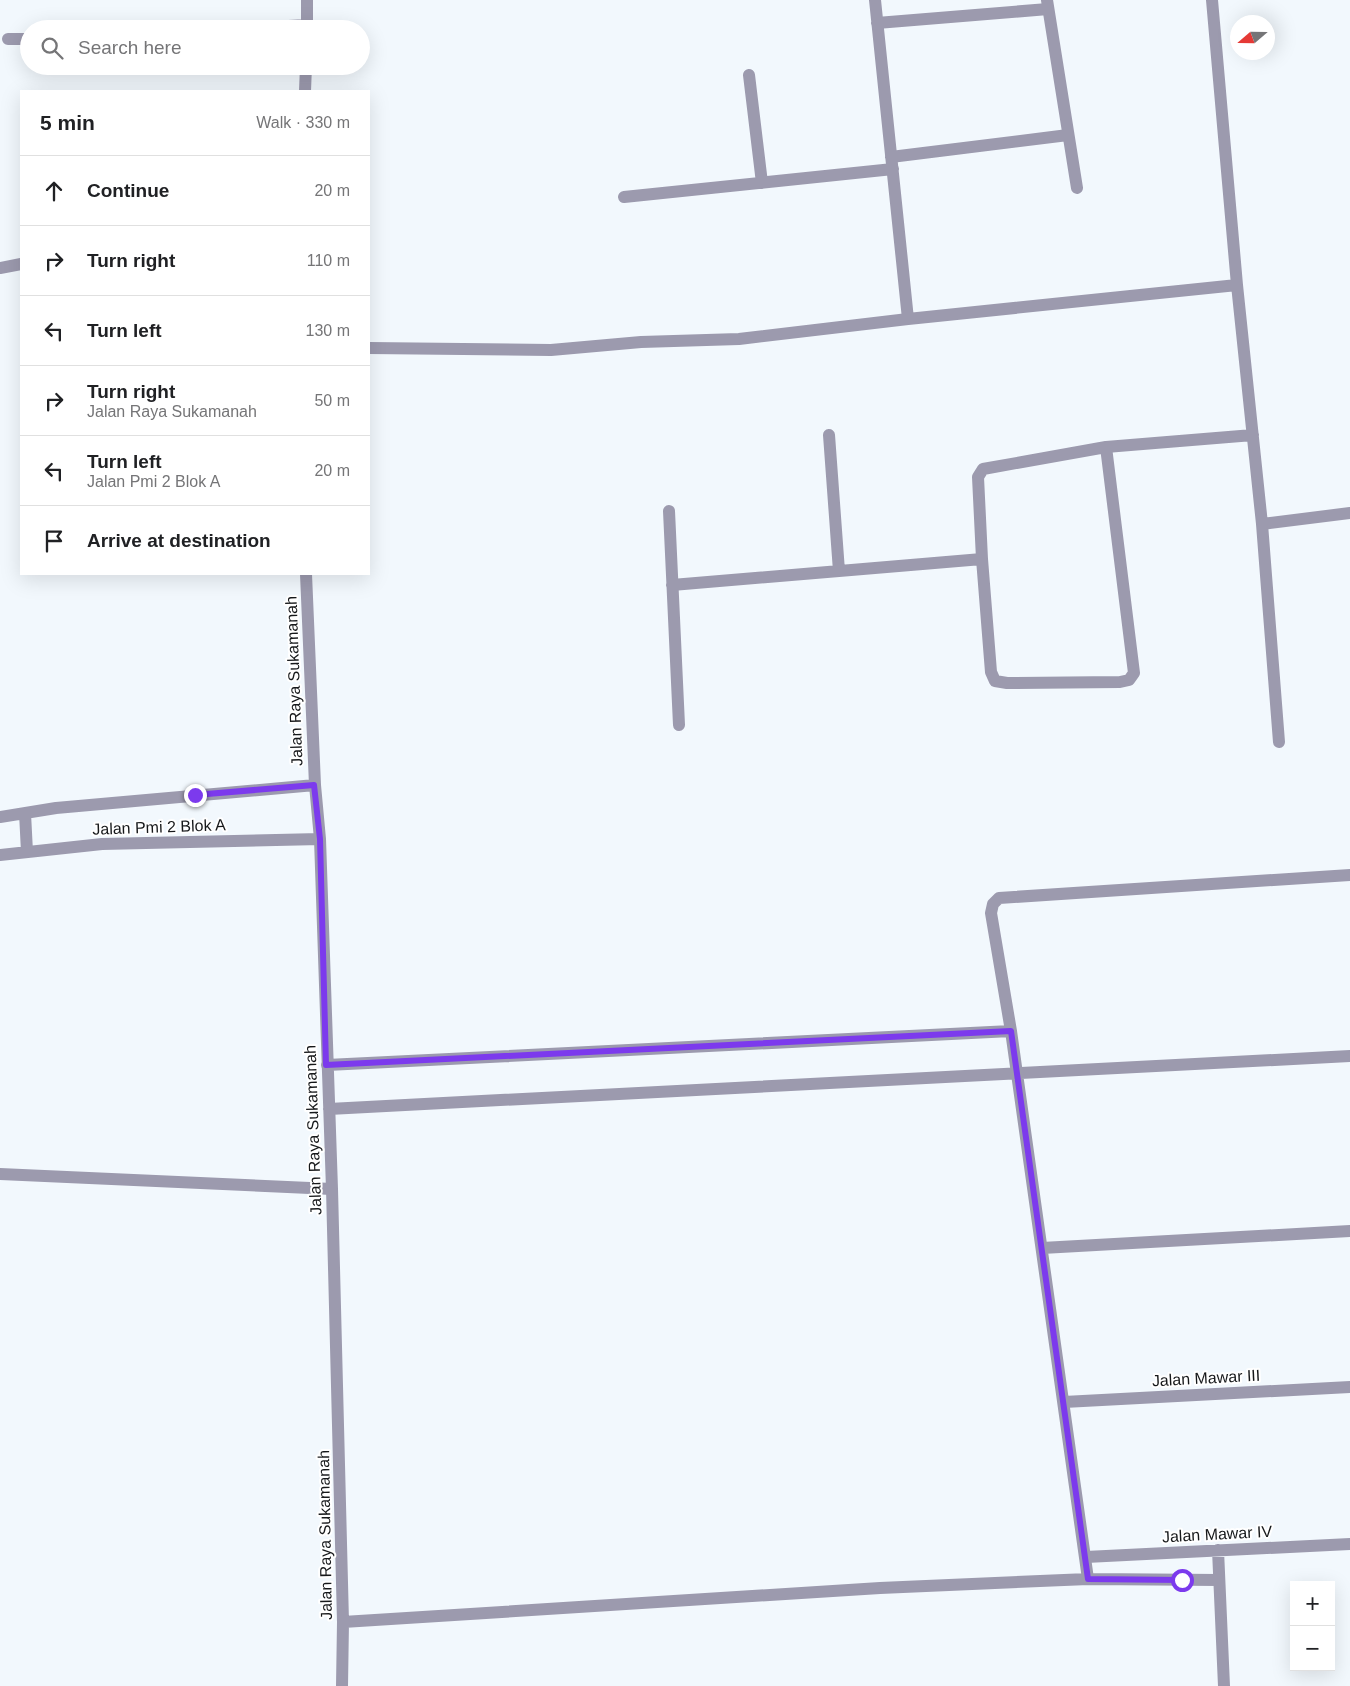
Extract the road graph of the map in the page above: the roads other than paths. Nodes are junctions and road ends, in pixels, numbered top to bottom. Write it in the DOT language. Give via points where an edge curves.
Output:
graph roads {
  1 [pos="308,0"];
  2 [pos="875,0"];
  3 [pos="1212,0"];
  4 [pos="1048,4"];
  5 [pos="308,20"];
  6 [pos="877,23"];
  7 [pos="20,38"];
  8 [pos="8,39"];
  9 [pos="306,75"];
  10 [pos="749,75"];
  11 [pos="305,90"];
  12 [pos="1068,135"];
  13 [pos="892,163"];
  14 [pos="762,182"];
  15 [pos="1077,188"];
  16 [pos="624,197"];
  17 [pos="20,264"];
  18 [pos="0,268"];
  19 [pos="1237,285"];
  20 [pos="908,319"];
  21 [pos="370,348"];
  22 [pos="1253,434"];
  23 [pos="829,435"];
  24 [pos="1106,447"];
  25 [pos="669,511"];
  26 [pos="1350,513"];
  27 [pos="1262,524"];
  28 [pos="982,559"];
  29 [pos="839,571"];
  30 [pos="306,575"];
  31 [pos="672,585"];
  32 [pos="679,725"];
  33 [pos="1279,742"];
  34 [pos="314,785"];
  35 [pos="25,813"];
  36 [pos="0,817"];
  37 [pos="320,839"];
  38 [pos="27,852"];
  39 [pos="0,855"];
  40 [pos="1350,876"];
  41 [pos="1011,1031"];
  42 [pos="1350,1056"];
  43 [pos="326,1065"];
  44 [pos="1016,1073"];
  45 [pos="329,1109"];
  46 [pos="0,1174"];
  47 [pos="332,1189"];
  48 [pos="1350,1231"];
  49 [pos="1042,1248"];
  50 [pos="1350,1387"];
  51 [pos="1064,1402"];
  52 [pos="1350,1544"];
  53 [pos="1218,1550"];
  54 [pos="1086,1557"];
  55 [pos="1088,1579"];
  56 [pos="1219,1580"];
  57 [pos="344,1622"];
  58 [pos="342,1686"];
  59 [pos="1224,1686"];
  1 -- 5 [label="street"];
  2 -- 6 [label="street"];
  3 -- 19 [label="street"];
  4 -- 6 [label="street"];
  4 -- 12 [label="street"];
  6 -- 13 [label="street"];
  7 -- 8 [label="street"];
  9 -- 11 [label="street"];
  10 -- 14 [label="street"];
  12 -- 13 [label="street"];
  12 -- 15 [label="street"];
  13 -- 14 [label="street"];
  13 -- 20 [label="street"];
  14 -- 16 [label="street"];
  17 -- 18 [label="street"];
  19 -- 20 [label="street"];
  19 -- 22 [label="street"];
  20 -- 21 [label="street" via="739,339 641,342 551,350"];
  22 -- 24 [label="street"];
  22 -- 27 [label="street"];
  23 -- 29 [label="street"];
  24 -- 28 [label="street" via="983,469 978,477"];
  24 -- 28 [label="street" via="1134,673 1129,680 995,681 991,672"];
  25 -- 31 [label="street"];
  26 -- 27 [label="street"];
  27 -- 33 [label="street"];
  28 -- 29 [label="street"];
  29 -- 31 [label="street"];
  30 -- 34 [label="street, Jalan Raya Sukamanah"];
  31 -- 32 [label="street"];
  34 -- 35 [label="street, Jalan Pmi 2 Blok A"];
  34 -- 37 [label="street, Jalan Raya Sukamanah"];
  35 -- 36 [label="street, Jalan Pmi 2 Blok A"];
  35 -- 38 [label="street"];
  37 -- 38 [label="street, Jalan Pmi 2 Blok A" via="102,844"];
  37 -- 43 [label="street, Jalan Raya Sukamanah"];
  38 -- 39 [label="street, Jalan Pmi 2 Blok A"];
  40 -- 41 [label="street" via="999,898 991,913"];
  41 -- 43 [label="street"];
  41 -- 44 [label="street"];
  42 -- 44 [label="street"];
  43 -- 45 [label="street, Jalan Raya Sukamanah"];
  44 -- 45 [label="street"];
  44 -- 49 [label="street"];
  45 -- 47 [label="street, Jalan Raya Sukamanah"];
  46 -- 47 [label="street"];
  47 -- 57 [label="street, Jalan Raya Sukamanah"];
  48 -- 49 [label="street"];
  49 -- 51 [label="street"];
  50 -- 51 [label="street, Jalan Mawar III"];
  51 -- 54 [label="street"];
  52 -- 53 [label="street, Jalan Mawar IV"];
  53 -- 54 [label="street, Jalan Mawar IV"];
  53 -- 56 [label="street"];
  54 -- 55 [label="street"];
  55 -- 56 [label="street"];
  55 -- 57 [label="street" via="880,1588"];
  56 -- 59 [label="street"];
  57 -- 58 [label="street, Jalan Raya Sukamanah"];
}
